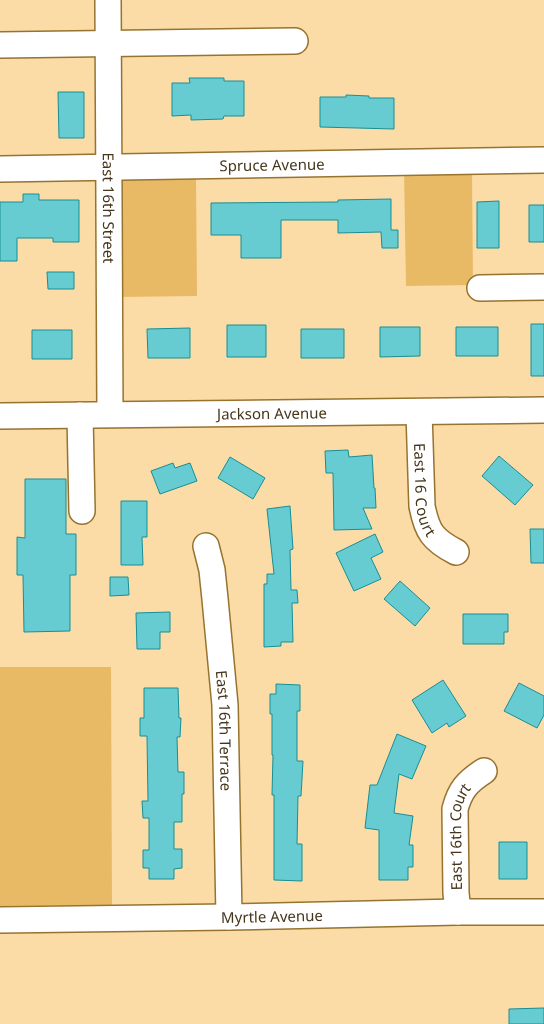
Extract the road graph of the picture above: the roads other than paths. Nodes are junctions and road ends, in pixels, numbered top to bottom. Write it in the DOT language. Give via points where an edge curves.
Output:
graph roads {
  1 [pos="108,0"];
  2 [pos="295,41"];
  3 [pos="108,44"];
  4 [pos="0,45"];
  5 [pos="544,160"];
  6 [pos="110,167"];
  7 [pos="0,169"];
  8 [pos="544,287"];
  9 [pos="480,288"];
  10 [pos="544,410"];
  11 [pos="419,412"];
  12 [pos="110,414"];
  13 [pos="80,415"];
  14 [pos="0,416"];
  15 [pos="82,511"];
  16 [pos="206,546"];
  17 [pos="456,552"];
  18 [pos="484,771"];
  19 [pos="458,912"];
  20 [pos="544,912"];
  21 [pos="229,917"];
  22 [pos="0,920"];
  1 -- 3 [label="street, East 16th Street"];
  2 -- 3 [label="street"];
  3 -- 4 [label="street"];
  3 -- 6 [label="street, East 16th Street"];
  5 -- 6 [label="street, Spruce Avenue"];
  6 -- 7 [label="street, Spruce Avenue"];
  6 -- 12 [label="street, East 16th Street"];
  8 -- 9 [label="street"];
  10 -- 11 [label="street, Jackson Avenue"];
  11 -- 12 [label="street, Jackson Avenue"];
  11 -- 17 [label="street, East 16 Court" via="425,522 437,540"];
  12 -- 13 [label="street, Jackson Avenue"];
  13 -- 14 [label="street, Jackson Avenue"];
  13 -- 15 [label="street"];
  16 -- 21 [label="street, East 16th Terrace" via="216,599 225,705"];
  18 -- 19 [label="street, East 16th Court" via="467,784 455,809"];
  19 -- 20 [label="street, Myrtle Avenue"];
  19 -- 21 [label="street, Myrtle Avenue"];
  21 -- 22 [label="street, Myrtle Avenue"];
}
